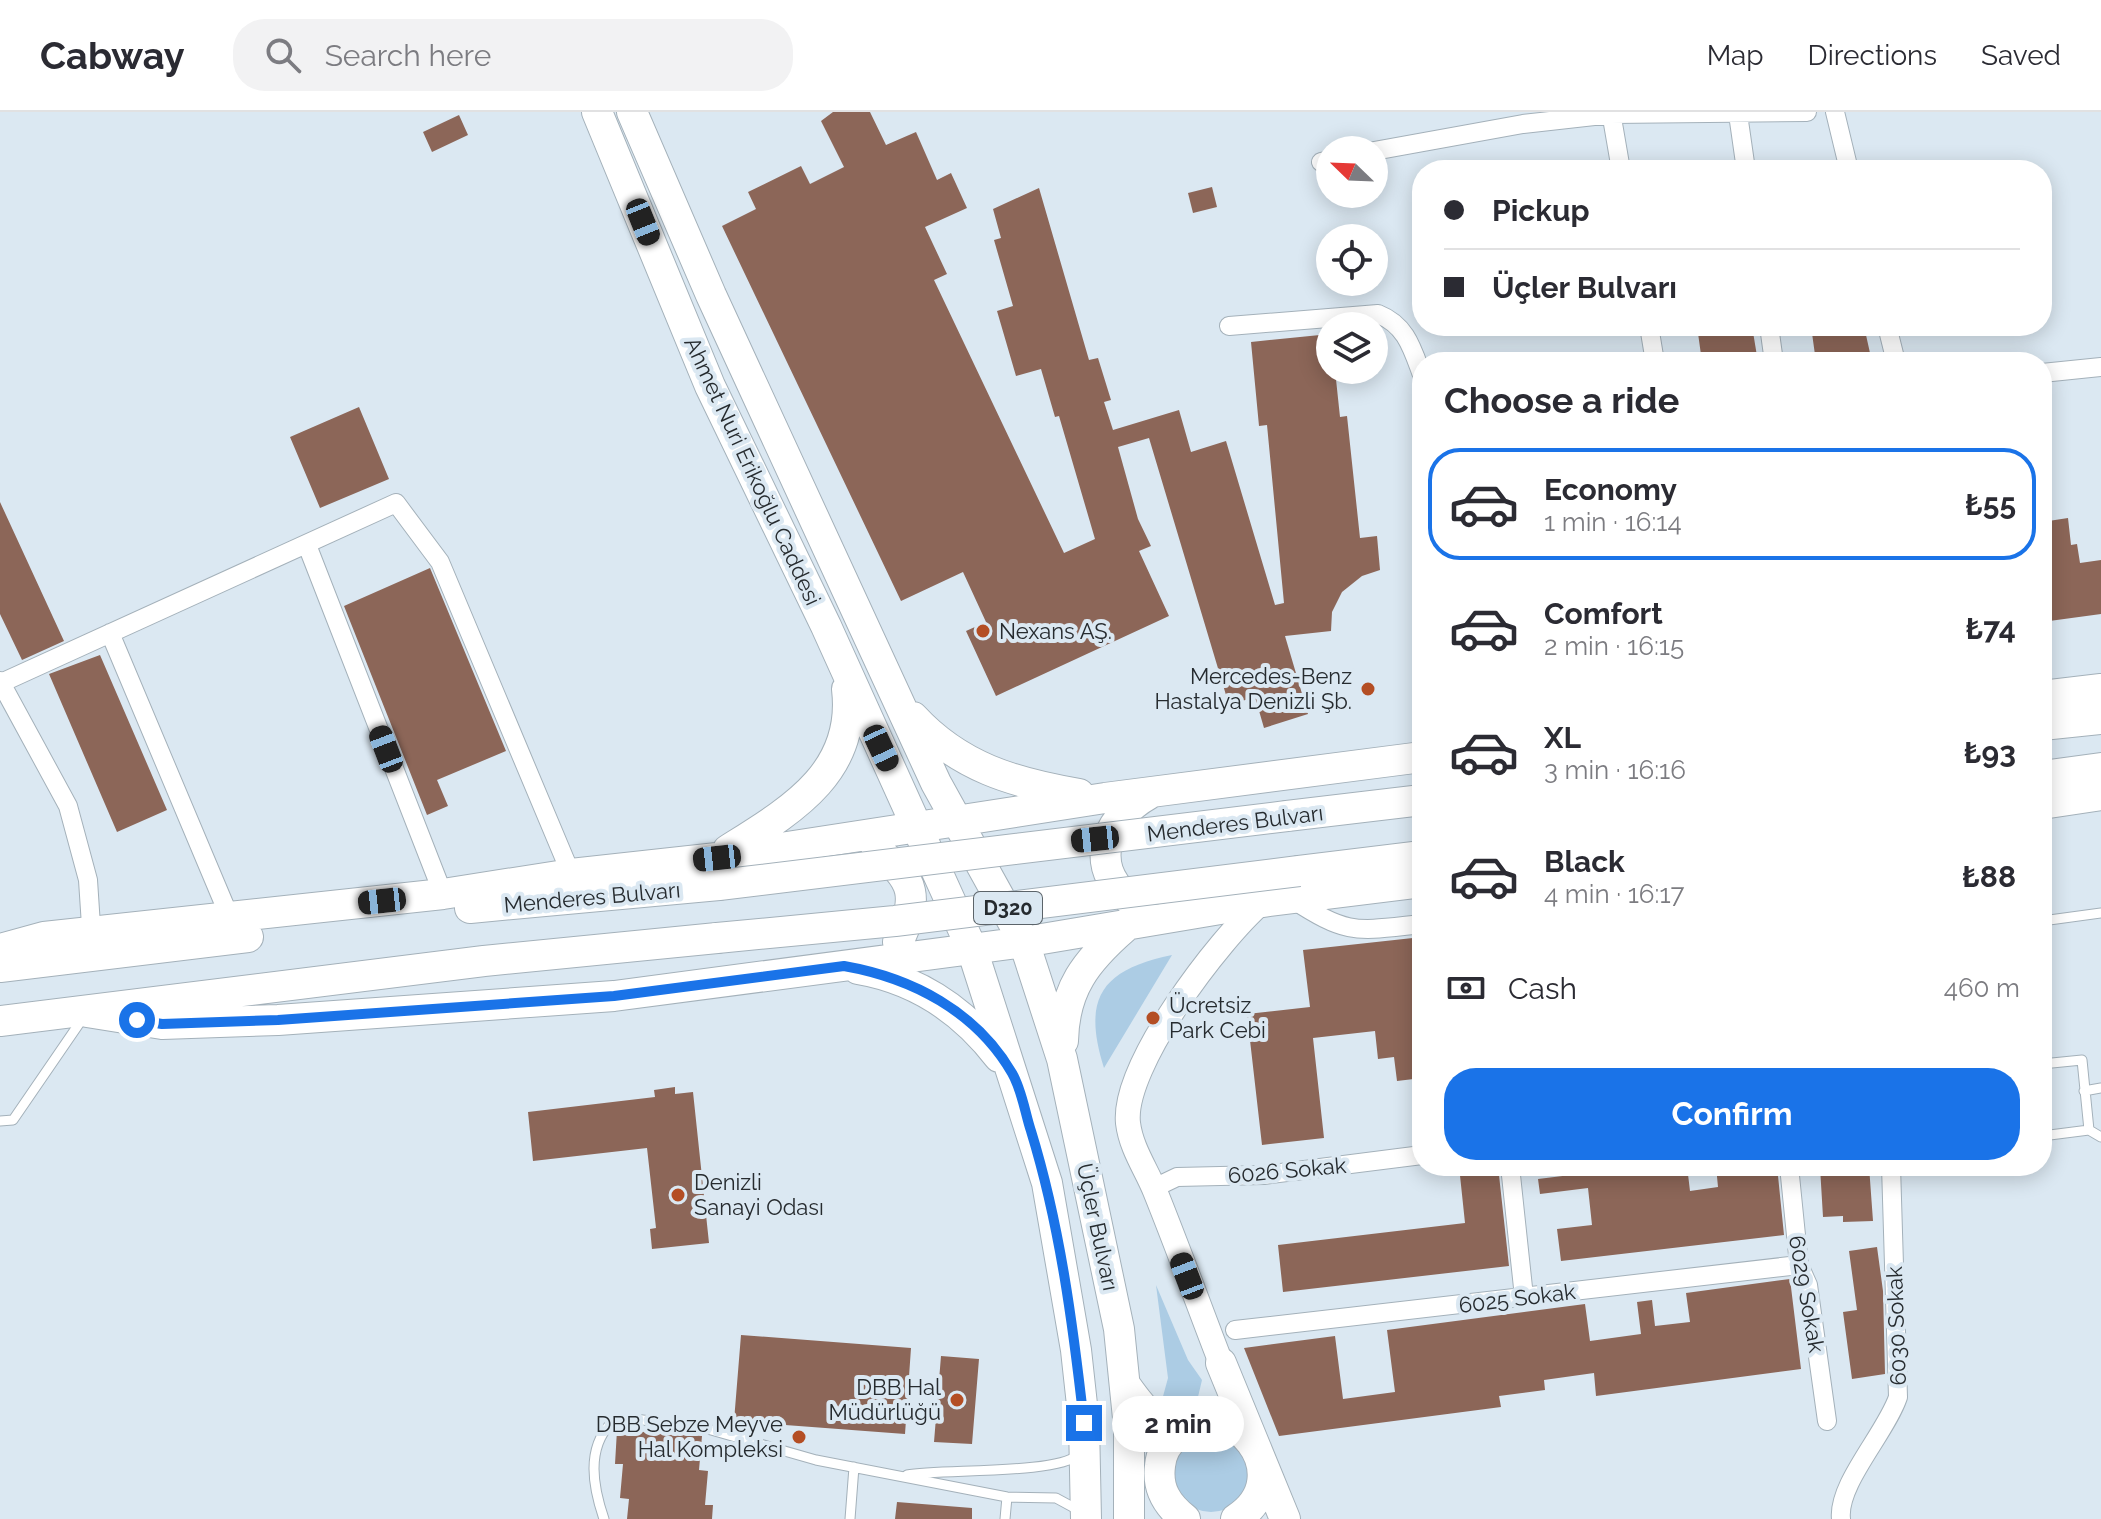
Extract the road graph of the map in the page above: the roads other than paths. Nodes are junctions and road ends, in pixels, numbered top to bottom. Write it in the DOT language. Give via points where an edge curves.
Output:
graph roads {
  1 [pos="597,112"];
  2 [pos="632,112"];
  3 [pos="1807,112"];
  4 [pos="1835,112"];
  5 [pos="1611,113"];
  6 [pos="1738,114"];
  7 [pos="1388,148"];
  8 [pos="1619,160"];
  9 [pos="1745,160"];
  10 [pos="1847,160"];
  11 [pos="1229,326"];
  12 [pos="1412,353"];
  13 [pos="2101,367"];
  14 [pos="2052,372"];
  15 [pos="307,545"];
  16 [pos="110,633"];
  17 [pos="844,671"];
  18 [pos="1,682"];
  19 [pos="2101,689"];
  20 [pos="2052,695"];
  21 [pos="901,704"];
  22 [pos="2101,719"];
  23 [pos="2052,724"];
  24 [pos="1412,758"];
  25 [pos="2101,768"];
  26 [pos="2052,775"];
  27 [pos="1151,793"];
  28 [pos="2101,795"];
  29 [pos="1105,798"];
  30 [pos="1412,801"];
  31 [pos="2052,802"];
  32 [pos="955,821"];
  33 [pos="917,826"];
  34 [pos="843,837"];
  35 [pos="1412,858"];
  36 [pos="718,871"];
  37 [pos="571,874"];
  38 [pos="1412,882"];
  39 [pos="1295,885"];
  40 [pos="443,894"];
  41 [pos="1262,902"];
  42 [pos="2101,913"];
  43 [pos="230,918"];
  44 [pos="1166,918"];
  45 [pos="2052,920"];
  46 [pos="1412,925"];
  47 [pos="1124,928"];
  48 [pos="1024,942"];
  49 [pos="93,944"];
  50 [pos="0,949"];
  51 [pos="972,949"];
  52 [pos="844,966"];
  53 [pos="0,967"];
  54 [pos="87,1012"];
  55 [pos="0,1021"];
  56 [pos="1062,1059"];
  57 [pos="2052,1063"];
  58 [pos="1013,1074"];
  59 [pos="2101,1088"];
  60 [pos="2084,1091"];
  61 [pos="0,1121"];
  62 [pos="2089,1130"];
  63 [pos="2052,1135"];
  64 [pos="2101,1137"];
  65 [pos="1412,1156"];
  66 [pos="1511,1176"];
  67 [pos="1790,1176"];
  68 [pos="1891,1176"];
  69 [pos="1154,1188"];
  70 [pos="1799,1265"];
  71 [pos="1524,1297"];
  72 [pos="1235,1330"];
  73 [pos="1216,1366"];
  74 [pos="1126,1386"];
  75 [pos="1827,1421"];
  76 [pos="1196,1423"];
  77 [pos="1084,1442"];
  78 [pos="1260,1457"];
  79 [pos="854,1467"];
  80 [pos="902,1476"];
  81 [pos="1007,1497"];
  82 [pos="604,1519"];
  83 [pos="850,1519"];
  84 [pos="1005,1519"];
  85 [pos="1086,1519"];
  86 [pos="1129,1519"];
  87 [pos="1185,1519"];
  88 [pos="1236,1519"];
  89 [pos="1285,1519"];
  90 [pos="1841,1519"];
  1 -- 17 [label="main road, Ahmet Nuri Erikoğlu Caddesi" via="710,386"];
  2 -- 21 [label="main road, Ahmet Nuri Erikoğlu Caddesi"];
  3 -- 6 [label="street"];
  4 -- 10 [label="street"];
  5 -- 6 [label="street"];
  5 -- 7 [label="street"];
  5 -- 8 [label="street"];
  6 -- 9 [label="street"];
  11 -- 12 [label="street" via="1378,314 1395,321"];
  13 -- 14 [label="street"];
  15 -- 16 [label="street"];
  15 -- 37 [label="street" via="396,503 440,562"];
  15 -- 40 [label="street"];
  16 -- 18 [label="street"];
  16 -- 43 [label="street"];
  17 -- 33 [label="main road, Ahmet Nuri Erikoğlu Caddesi"];
  17 -- 36 [label="main road" via="847,728 834,764 824,779"];
  18 -- 49 [label="street" via="68,806 88,880"];
  19 -- 20 [label="main road"];
  21 -- 29 [label="main road" via="945,746 981,769"];
  21 -- 32 [label="main road, Ahmet Nuri Erikoğlu Caddesi"];
  22 -- 23 [label="main road"];
  24 -- 27 [label="main road"];
  25 -- 26 [label="main road"];
  27 -- 29 [label="main road"];
  27 -- 44 [label="main road" via="1126,807 1113,825 1106,850 1108,869 1129,900"];
  28 -- 31 [label="main road"];
  29 -- 32 [label="main road"];
  30 -- 36 [label="main road, Menderes Bulvarı, bridge"];
  32 -- 33 [label="main road"];
  32 -- 48 [label="main road, Ahmet Nuri Erikoğlu Caddesi"];
  33 -- 34 [label="main road"];
  33 -- 51 [label="main road, Ahmet Nuri Erikoğlu Caddesi"];
  34 -- 36 [label="main road"];
  34 -- 52 [label="main road" via="874,848 902,869 913,893 898,942 881,958"];
  35 -- 39 [label="main road, D320"];
  36 -- 37 [label="main road"];
  36 -- 49 [label="main road, Menderes Bulvarı" via="472,908"];
  37 -- 40 [label="main road"];
  38 -- 39 [label="main road"];
  39 -- 41 [label="main road"];
  39 -- 46 [label="street" via="1330,923 1358,931"];
  39 -- 54 [label="main road, D320, bridge" via="484,961"];
  40 -- 43 [label="main road"];
  41 -- 44 [label="main road"];
  41 -- 69 [label="street" via="1213,951 1134,1087 1128,1127"];
  42 -- 45 [label="lane"];
  43 -- 49 [label="main road"];
  44 -- 47 [label="main road"];
  47 -- 48 [label="main road"];
  47 -- 56 [label="main road" via="1085,964 1072,989 1063,1021"];
  48 -- 51 [label="main road"];
  48 -- 56 [label="main road, Üçler Bulvarı"];
  49 -- 50 [label="main road" via="44,937"];
  49 -- 53 [label="main road, Menderes Bulvarı"];
  51 -- 52 [label="main road"];
  51 -- 58 [label="main road, Üçler Bulvarı"];
  52 -- 54 [label="main road" via="614,996 278,1020 162,1024"];
  52 -- 58 [label="main road" via="894,978 947,1004 976,1026"];
  54 -- 55 [label="main road"];
  54 -- 61 [label="lane" via="13,1120"];
  56 -- 74 [label="main road, Üçler Bulvarı" via="1119,1329"];
  57 -- 60 [label="lane" via="2082,1060"];
  58 -- 77 [label="main road, Üçler Bulvarı" via="1047,1183 1076,1350"];
  59 -- 60 [label="lane"];
  60 -- 62 [label="lane"];
  62 -- 63 [label="lane"];
  62 -- 64 [label="lane"];
  65 -- 69 [label="street, 6026 Sokak" via="1264,1175 1177,1177"];
  66 -- 71 [label="street"];
  67 -- 70 [label="street, 6029 Sokak"];
  68 -- 90 [label="street, 6030 Sokak" via="1898,1397 1848,1490"];
  69 -- 73 [label="street" via="1159,1245"];
  70 -- 71 [label="street, 6025 Sokak"];
  70 -- 75 [label="street, 6029 Sokak" via="1808,1285"];
  71 -- 72 [label="street, 6025 Sokak"];
  73 -- 76 [label="main road" via="1210,1412"];
  73 -- 78 [label="main road"];
  74 -- 76 [label="main road" via="1159,1424"];
  74 -- 86 [label="main road, Üçler Bulvarı"];
  76 -- 78 [label="main road" via="1232,1425 1247,1435"];
  76 -- 87 [label="main road" via="1180,1431 1160,1461 1163,1495"];
  77 -- 80 [label="lane" via="1071,1461 1063,1463"];
  77 -- 85 [label="main road, Üçler Bulvarı"];
  78 -- 88 [label="main road" via="1262,1484 1256,1499"];
  78 -- 89 [label="main road"];
  79 -- 80 [label="lane"];
  79 -- 82 [label="lane" via="704,1428 635,1419 611,1423 595,1445 596,1493"];
  79 -- 83 [label="lane"];
  80 -- 81 [label="lane"];
  81 -- 84 [label="lane"];
  81 -- 85 [label="lane" via="1065,1500"];
}
